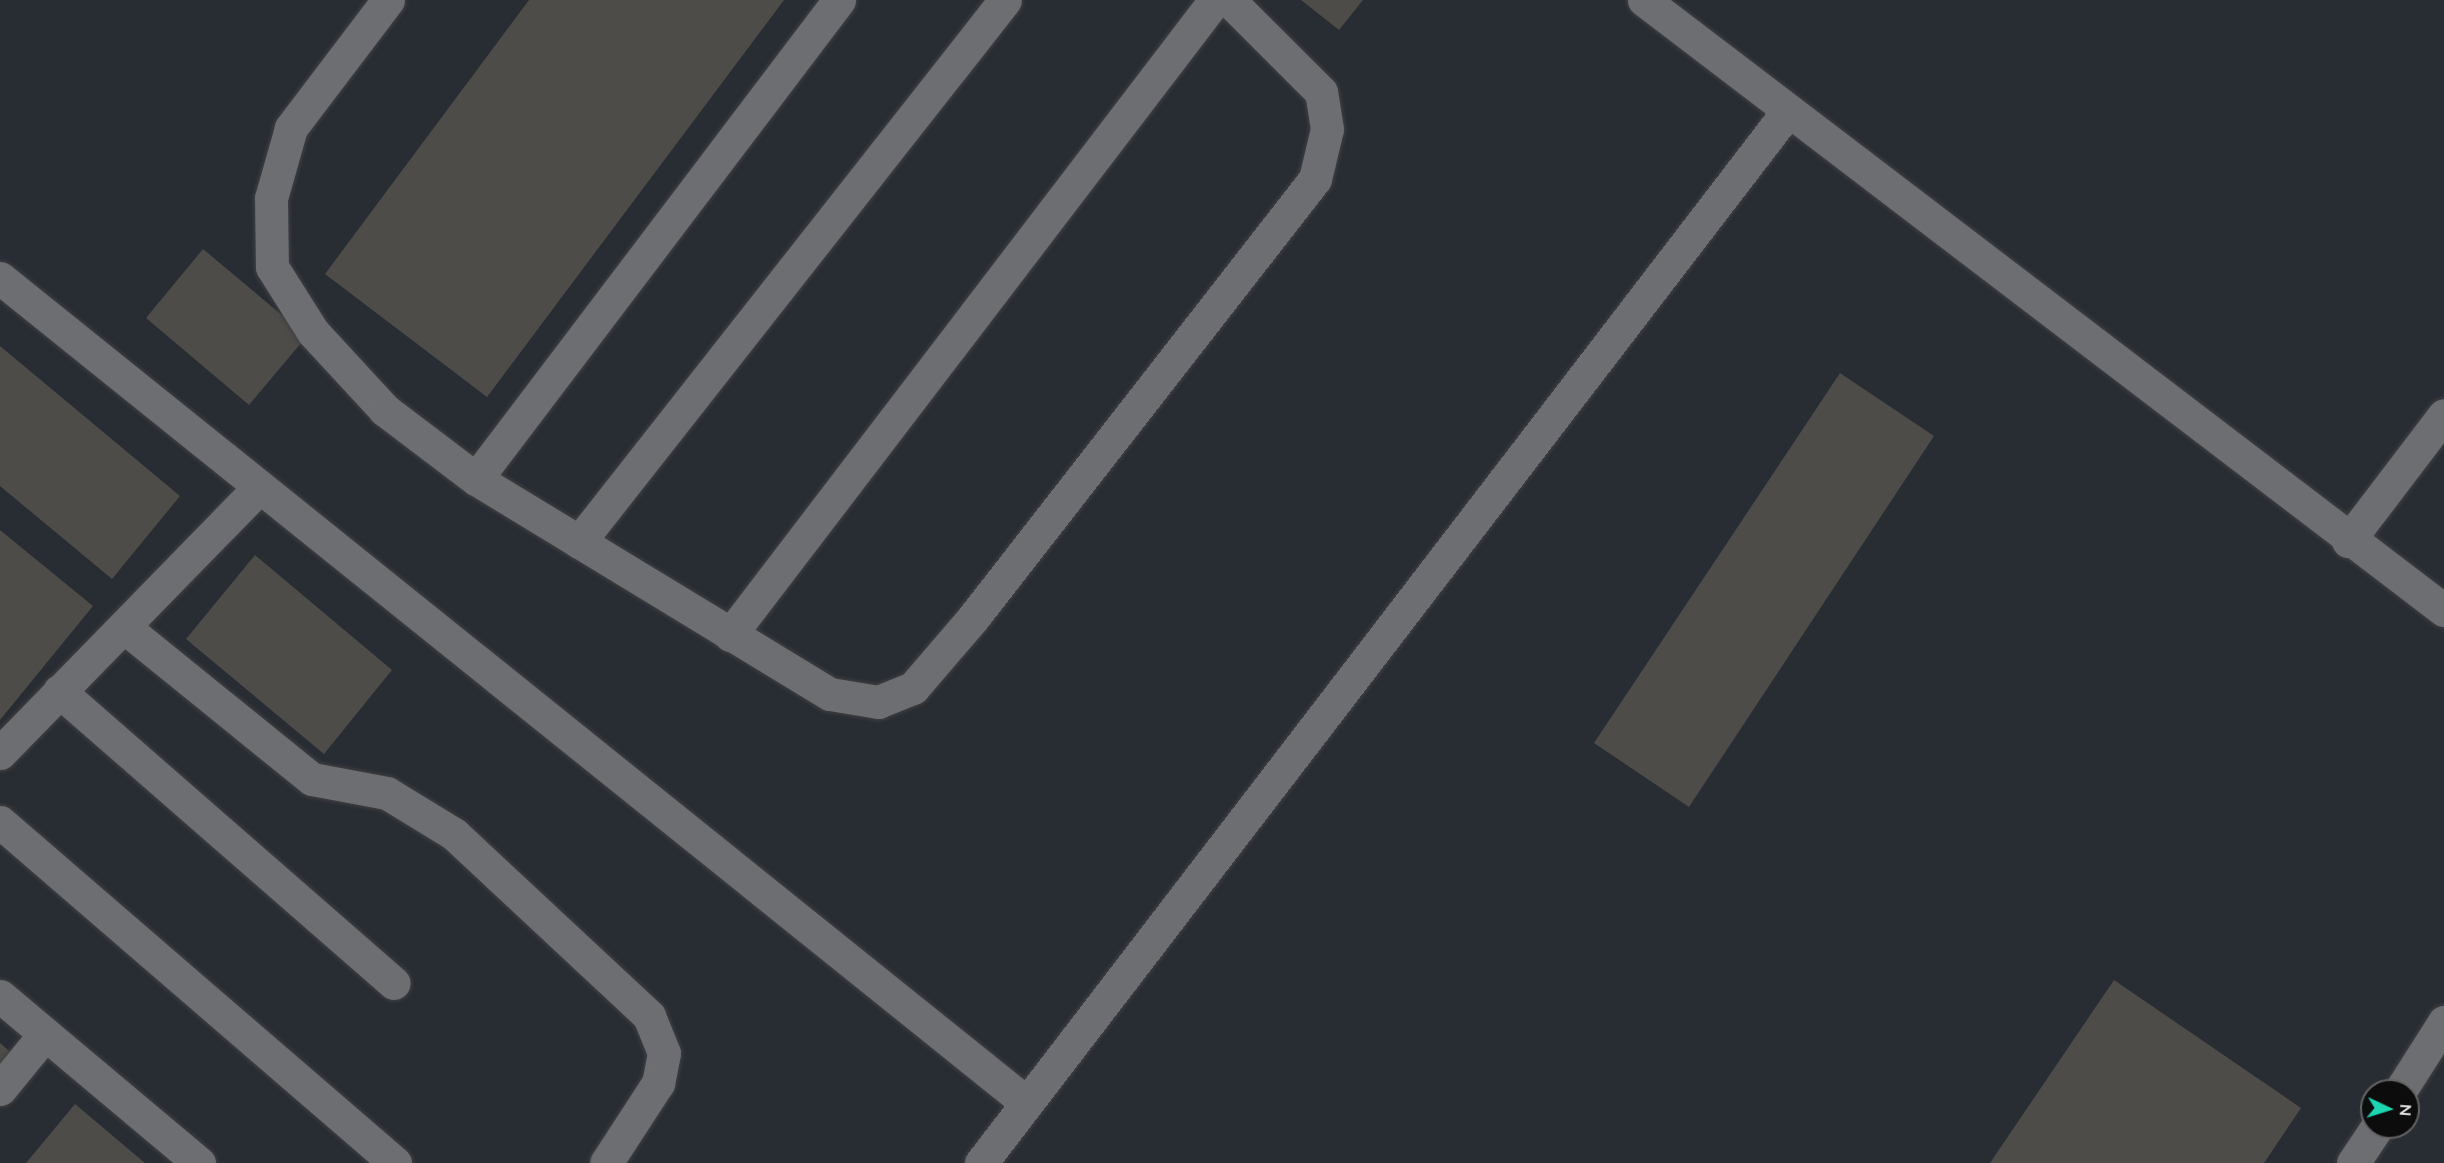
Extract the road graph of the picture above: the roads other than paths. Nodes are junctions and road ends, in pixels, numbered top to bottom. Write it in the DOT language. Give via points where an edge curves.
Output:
graph roads {
  1 [pos="388,0"];
  2 [pos="839,0"];
  3 [pos="1005,0"];
  4 [pos="1215,0"];
  5 [pos="1229,0"];
  6 [pos="1644,0"];
  7 [pos="1788,111"];
  8 [pos="0,278"];
  9 [pos="2444,415"];
  10 [pos="476,479"];
  11 [pos="259,488"];
  12 [pos="579,542"];
  13 [pos="2348,542"];
  14 [pos="2444,610"];
  15 [pos="123,627"];
  16 [pos="730,635"];
  17 [pos="59,691"];
  18 [pos="0,753"];
  19 [pos="0,822"];
  20 [pos="394,983"];
  21 [pos="0,996"];
  22 [pos="2444,1022"];
  23 [pos="45,1035"];
  24 [pos="2408,1079"];
  25 [pos="0,1089"];
  26 [pos="1027,1103"];
  27 [pos="2369,1139"];
  28 [pos="199,1163"];
  29 [pos="395,1163"];
  30 [pos="606,1163"];
  31 [pos="981,1163"];
  32 [pos="2353,1163"];
  1 -- 10 [label="street" via="291,128 270,198 272,267 313,332 386,410"];
  2 -- 10 [label="street"];
  3 -- 12 [label="street"];
  4 -- 16 [label="street"];
  5 -- 16 [label="street" via="1322,92 1328,129 1315,179 980,609 913,688 878,702 830,694"];
  6 -- 7 [label="street"];
  7 -- 13 [label="street"];
  7 -- 26 [label="street"];
  8 -- 11 [label="street"];
  9 -- 13 [label="street"];
  10 -- 12 [label="street"];
  11 -- 15 [label="street"];
  11 -- 26 [label="street"];
  12 -- 16 [label="street"];
  13 -- 14 [label="street"];
  15 -- 17 [label="street"];
  15 -- 30 [label="street" via="312,779 387,793 454,834 649,1016 664,1053 658,1083"];
  17 -- 18 [label="street"];
  17 -- 20 [label="street"];
  19 -- 29 [label="street"];
  21 -- 23 [label="street"];
  22 -- 24 [label="street"];
  23 -- 25 [label="street"];
  23 -- 28 [label="street"];
  26 -- 31 [label="street"];
  27 -- 32 [label="street"];
}
